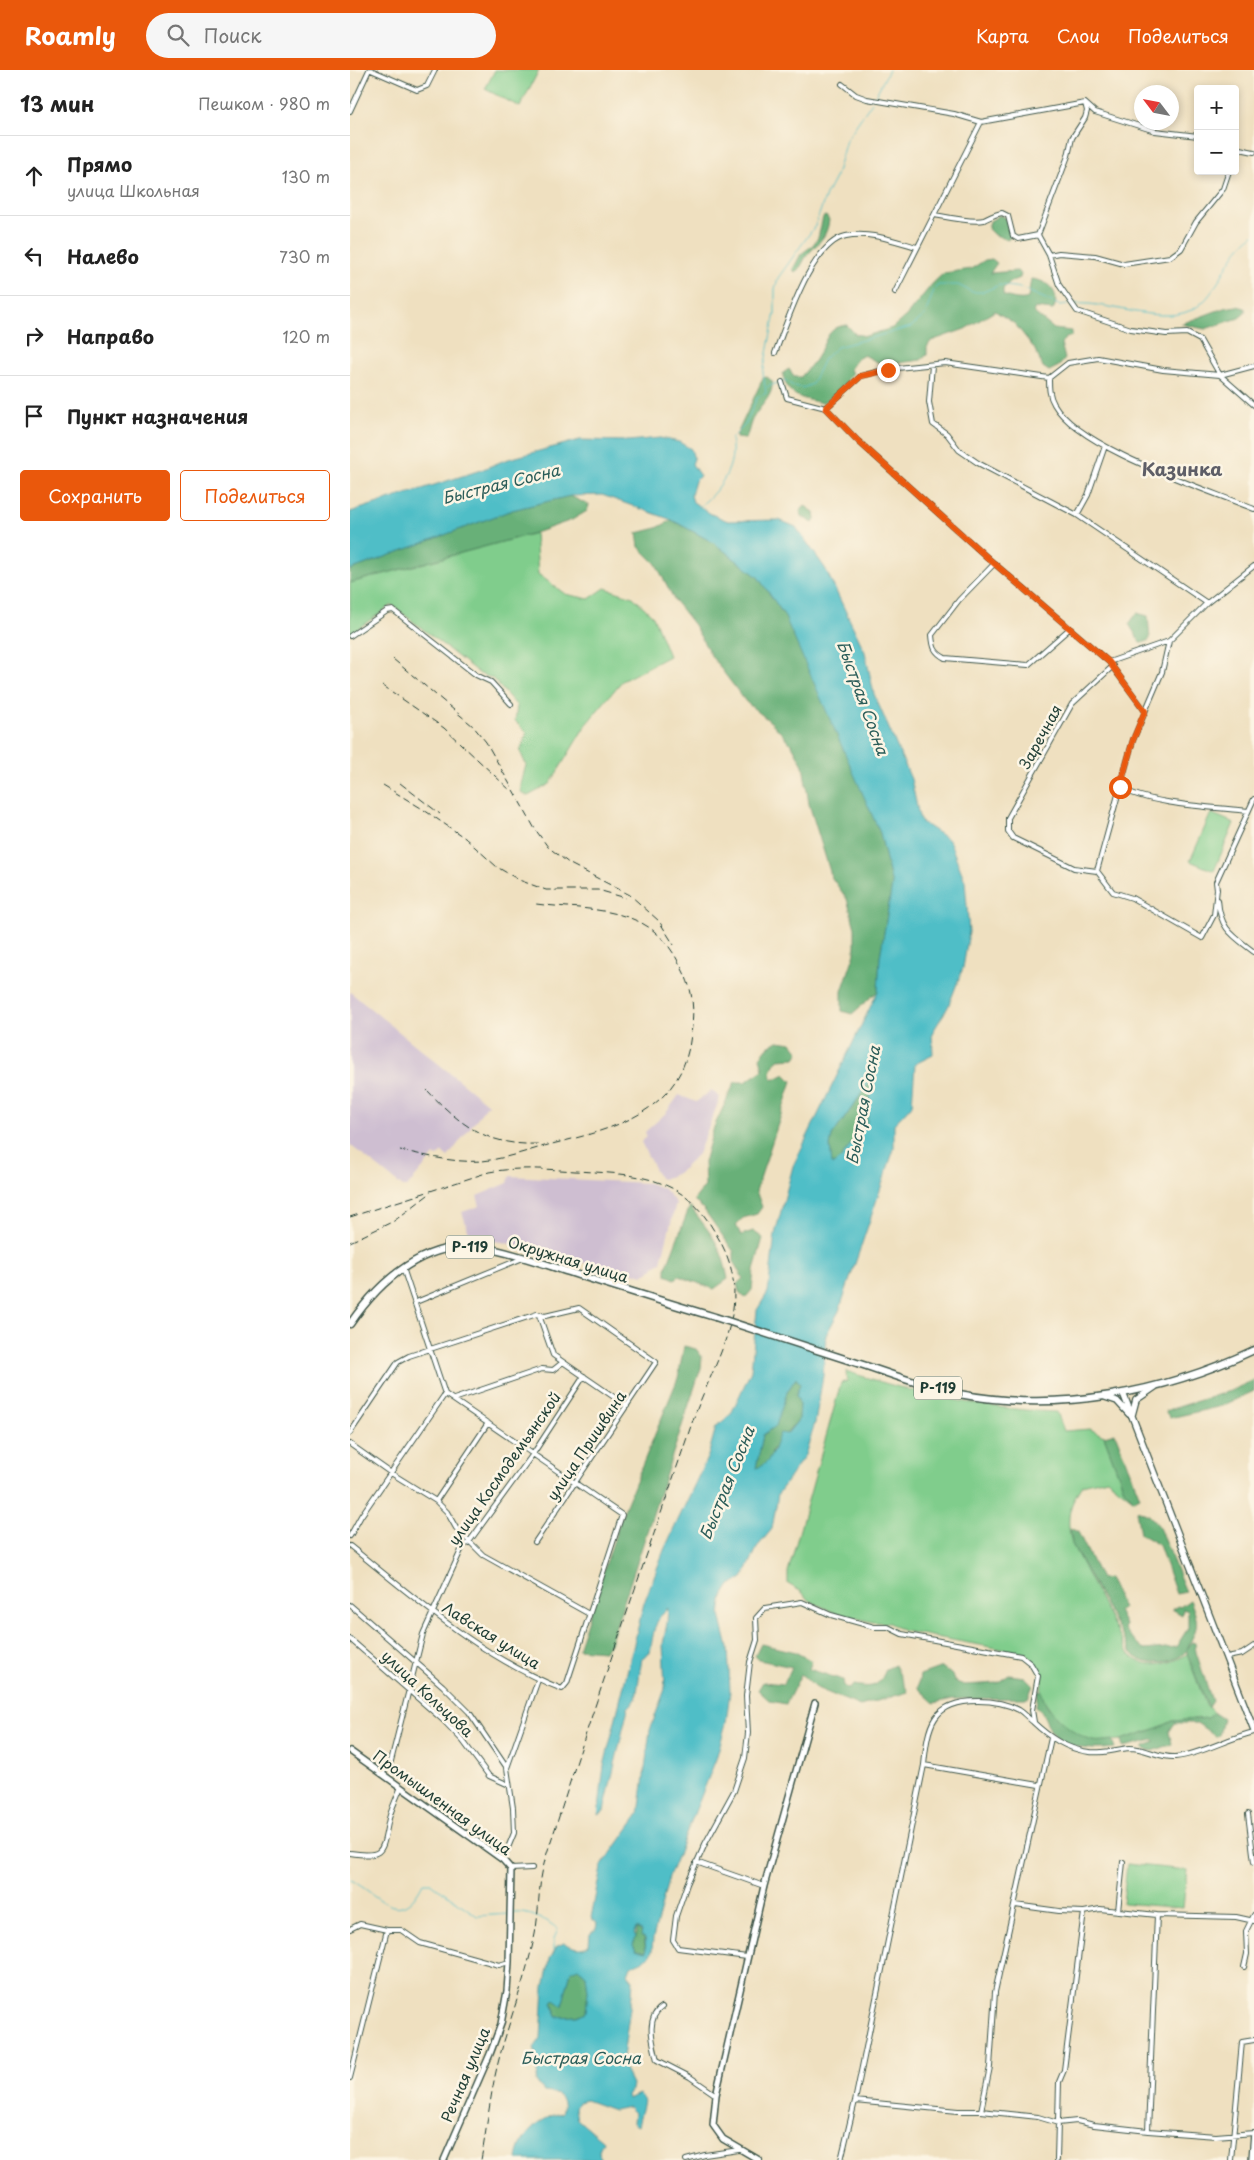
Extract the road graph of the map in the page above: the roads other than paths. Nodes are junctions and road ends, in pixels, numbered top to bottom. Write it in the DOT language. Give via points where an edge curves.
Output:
graph roads {
  1 [pos="370,70"];
  2 [pos="435,70"];
  3 [pos="842,84"];
  4 [pos="1085,103"];
  5 [pos="350,111"];
  6 [pos="981,122"];
  7 [pos="1194,136"];
  8 [pos="1239,149"];
  9 [pos="1254,152"];
  10 [pos="1228,175"];
  11 [pos="935,215"];
  12 [pos="1038,235"];
  13 [pos="917,247"];
  14 [pos="1049,255"];
  15 [pos="895,292"];
  16 [pos="775,354"];
  17 [pos="932,365"];
  18 [pos="1254,366"];
  19 [pos="1220,375"];
  20 [pos="1049,378"];
  21 [pos="782,382"];
  22 [pos="1254,405"];
  23 [pos="826,408"];
  24 [pos="1105,446"];
  25 [pos="1254,509"];
  26 [pos="1077,515"];
  27 [pos="994,564"];
  28 [pos="1254,566"];
  29 [pos="1207,603"];
  30 [pos="1069,629"];
  31 [pos="350,636"];
  32 [pos="1169,641"];
  33 [pos="1109,662"];
  34 [pos="1112,666"];
  35 [pos="511,704"];
  36 [pos="1145,711"];
  37 [pos="1120,787"];
  38 [pos="1254,799"];
  39 [pos="1248,812"];
  40 [pos="1097,871"];
  41 [pos="1217,889"];
  42 [pos="1254,952"];
  43 [pos="523,1258"];
  44 [pos="403,1268"];
  45 [pos="416,1302"];
  46 [pos="539,1315"];
  47 [pos="350,1324"];
  48 [pos="430,1350"];
  49 [pos="1254,1350"];
  50 [pos="563,1362"];
  51 [pos="584,1376"];
  52 [pos="1160,1384"];
  53 [pos="1123,1393"];
  54 [pos="445,1394"];
  55 [pos="1102,1397"];
  56 [pos="454,1399"];
  57 [pos="626,1406"];
  58 [pos="1132,1417"];
  59 [pos="488,1423"];
  60 [pos="350,1433"];
  61 [pos="350,1444"];
  62 [pos="533,1454"];
  63 [pos="391,1473"];
  64 [pos="576,1484"];
  65 [pos="436,1501"];
  66 [pos="350,1536"];
  67 [pos="469,1542"];
  68 [pos="535,1542"];
  69 [pos="350,1546"];
  70 [pos="350,1605"];
  71 [pos="432,1612"];
  72 [pos="588,1614"];
  73 [pos="350,1639"];
  74 [pos="1254,1646"];
  75 [pos="1227,1657"];
  76 [pos="416,1664"];
  77 [pos="538,1680"];
  78 [pos="408,1692"];
  79 [pos="815,1703"];
  80 [pos="1034,1723"];
  81 [pos="1254,1731"];
  82 [pos="1051,1738"];
  83 [pos="350,1751"];
  84 [pos="924,1765"];
  85 [pos="507,1768"];
  86 [pos="381,1774"];
  87 [pos="509,1785"];
  88 [pos="1039,1785"];
  89 [pos="400,1788"];
  90 [pos="1248,1814"];
  91 [pos="350,1853"];
  92 [pos="502,1860"];
  93 [pos="696,1862"];
  94 [pos="1123,1862"];
  95 [pos="1254,1862"];
  96 [pos="532,1868"];
  97 [pos="510,1869"];
  98 [pos="764,1886"];
  99 [pos="1015,1905"];
  100 [pos="510,1909"];
  101 [pos="1118,1911"];
  102 [pos="1084,1912"];
  103 [pos="1157,1915"];
  104 [pos="1253,1919"];
  105 [pos="350,1929"];
  106 [pos="387,1930"];
  107 [pos="747,1958"];
  108 [pos="509,1962"];
  109 [pos="1244,1967"];
  110 [pos="662,2007"];
  111 [pos="1254,2040"];
  112 [pos="350,2078"];
  113 [pos="716,2095"];
  114 [pos="855,2102"];
  115 [pos="981,2111"];
  116 [pos="1058,2122"];
  117 [pos="1148,2131"];
  118 [pos="1254,2133"];
  119 [pos="1233,2134"];
  120 [pos="740,2150"];
  121 [pos="729,2153"];
  122 [pos="444,2160"];
  123 [pos="686,2160"];
  124 [pos="724,2160"];
  125 [pos="759,2160"];
  126 [pos="841,2160"];
  127 [pos="1057,2160"];
  128 [pos="1231,2160"];
  129 [pos="1252,2160"];
  1 -- 2 [label="street" via="417,90 427,86"];
  1 -- 5 [label="street"];
  3 -- 6 [label="street" via="856,96"];
  4 -- 6 [label="street"];
  4 -- 7 [label="street" via="1096,112 1155,131"];
  4 -- 12 [label="street" via="1085,118 1072,138"];
  6 -- 11 [label="street"];
  8 -- 9 [label="street"];
  10 -- 14 [label="street" via="1223,189 1196,222 1181,249 1170,257 1124,264 1095,256"];
  11 -- 12 [label="street" via="983,220 1002,213 1008,216 1013,236 1018,239"];
  11 -- 13 [label="street"];
  12 -- 14 [label="street"];
  13 -- 15 [label="street"];
  13 -- 16 [label="street" via="864,235 835,239 805,278"];
  14 -- 19 [label="street" via="1059,285 1077,311 1131,328 1166,334 1187,333 1200,340"];
  17 -- 20 [label="street" via="945,363"];
  17 -- 23 [label="street" via="861,376"];
  17 -- 26 [label="street" via="929,402 933,424 947,434 959,450 978,463"];
  18 -- 19 [label="street"];
  19 -- 20 [label="street" via="1164,370 1098,358 1068,363"];
  19 -- 22 [label="street"];
  20 -- 24 [label="street" via="1054,405 1073,425"];
  21 -- 23 [label="street" via="787,398"];
  23 -- 27 [label="street"];
  24 -- 25 [label="street" via="1140,464"];
  24 -- 26 [label="street" via="1088,495"];
  26 -- 29 [label="street"];
  27 -- 30 [label="street"];
  27 -- 30 [label="street" via="959,600 932,635 932,646 937,654 945,658 1028,665"];
  28 -- 29 [label="street"];
  29 -- 32 [label="street"];
  30 -- 33 [label="street"];
  31 -- 35 [label="street" via="393,610 476,675 492,682"];
  32 -- 33 [label="street"];
  32 -- 36 [label="street" via="1162,672"];
  33 -- 34 [label="street"];
  34 -- 36 [label="street"];
  34 -- 40 [label="street, Заречная" via="1072,704 1008,818 1008,831 1013,838 1074,868"];
  36 -- 37 [label="street"];
  37 -- 39 [label="street" via="1155,798"];
  37 -- 40 [label="street"];
  38 -- 39 [label="street"];
  39 -- 41 [label="street" via="1216,882"];
  40 -- 41 [label="street" via="1113,892 1132,898 1202,938 1214,915"];
  41 -- 42 [label="street" via="1219,915 1226,930"];
  43 -- 44 [label="highway, Окружная улица / Р-119" via="484,1248 455,1248 429,1255"];
  43 -- 45 [label="street"];
  43 -- 55 [label="highway, Окружная улица / Р-119, bridge" via="957,1394 1028,1403"];
  44 -- 45 [label="street"];
  44 -- 47 [label="highway, Окружная улица / Р-119" via="381,1285"];
  45 -- 48 [label="street"];
  46 -- 48 [label="street"];
  46 -- 50 [label="street" via="553,1355"];
  46 -- 57 [label="street, улица Пришвина" via="579,1308 656,1362"];
  48 -- 54 [label="street"];
  48 -- 60 [label="street" via="398,1362"];
  49 -- 52 [label="highway, Р-119"];
  50 -- 51 [label="street"];
  50 -- 56 [label="street" via="553,1370 542,1369"];
  51 -- 57 [label="street"];
  51 -- 62 [label="street, улица Космодемьянской"];
  52 -- 53 [label="highway, Р-119"];
  52 -- 58 [label="main road" via="1136,1400"];
  53 -- 55 [label="highway, Р-119"];
  53 -- 58 [label="main road"];
  54 -- 56 [label="street"];
  54 -- 63 [label="street"];
  55 -- 58 [label="main road" via="1117,1401"];
  56 -- 59 [label="street"];
  57 -- 64 [label="street, улица Пришвина"];
  58 -- 75 [label="main road"];
  59 -- 62 [label="street"];
  59 -- 65 [label="street"];
  61 -- 63 [label="street"];
  62 -- 64 [label="street"];
  62 -- 67 [label="street, улица Космодемьянской"];
  63 -- 65 [label="street"];
  63 -- 66 [label="street"];
  64 -- 68 [label="street, улица Пришвина"];
  64 -- 72 [label="street" via="622,1515"];
  65 -- 67 [label="street"];
  67 -- 71 [label="street, улица Космодемьянской" via="463,1546"];
  67 -- 72 [label="street" via="483,1555"];
  69 -- 71 [label="street, Лавская улица"];
  70 -- 76 [label="street"];
  71 -- 76 [label="street, улица Космодемьянской"];
  71 -- 77 [label="street, Лавская улица" via="455,1630"];
  72 -- 77 [label="street, Лавская улица" via="568,1682 562,1689"];
  73 -- 78 [label="street, улица Кольцова"];
  74 -- 75 [label="street" via="1242,1654"];
  75 -- 81 [label="main road"];
  76 -- 78 [label="street, улица Космодемьянской"];
  76 -- 85 [label="street" via="469,1712"];
  77 -- 85 [label="street"];
  78 -- 86 [label="street, улица Космодемьянской" via="390,1765"];
  78 -- 87 [label="street, улица Кольцова" via="450,1728 489,1776"];
  79 -- 98 [label="street"];
  80 -- 82 [label="street"];
  80 -- 84 [label="street" via="1020,1710 991,1701 966,1701 945,1706 934,1718 926,1739"];
  80 -- 93 [label="street" via="1032,1710 1038,1676 1021,1656 902,1634 888,1627 874,1627 831,1615 802,1602 764,1608 756,1618 757,1640 750,1662 745,1758 734,1791"];
  81 -- 82 [label="street" via="1196,1753 1173,1757 1131,1748 1082,1751"];
  82 -- 88 [label="street"];
  83 -- 86 [label="street, Промышленная улица"];
  84 -- 88 [label="street"];
  84 -- 114 [label="street"];
  85 -- 87 [label="street"];
  86 -- 89 [label="street, Промышленная улица"];
  87 -- 92 [label="street" via="514,1834"];
  88 -- 99 [label="street"];
  89 -- 91 [label="street" via="381,1850 375,1854"];
  89 -- 92 [label="street, Промышленная улица"];
  90 -- 95 [label="street"];
  92 -- 97 [label="street, Промышленная улица"];
  93 -- 98 [label="street"];
  93 -- 107 [label="street" via="676,1916 673,1940 678,1948"];
  94 -- 101 [label="street"];
  96 -- 97 [label="street"];
  97 -- 100 [label="street, Промышленная улица"];
  98 -- 107 [label="street"];
  99 -- 102 [label="street"];
  99 -- 115 [label="street" via="995,1992 990,2067"];
  100 -- 108 [label="street, Речная улица"];
  101 -- 102 [label="street" via="1100,1909"];
  101 -- 103 [label="street"];
  102 -- 116 [label="street" via="1064,2070 1059,2082"];
  103 -- 104 [label="street"];
  103 -- 117 [label="street"];
  104 -- 109 [label="street" via="1246,1931"];
  105 -- 106 [label="street" via="360,1924"];
  106 -- 108 [label="street" via="402,1930 420,1943 499,1965"];
  106 -- 112 [label="street"];
  107 -- 113 [label="street"];
  108 -- 122 [label="street, Речная улица" via="501,2024"];
  110 -- 113 [label="street" via="653,2016 652,2039 657,2060"];
  111 -- 119 [label="street" via="1242,2042"];
  113 -- 120 [label="street" via="713,2125 723,2140"];
  114 -- 115 [label="street"];
  114 -- 126 [label="street"];
  115 -- 116 [label="street"];
  116 -- 117 [label="street" via="1077,2121 1094,2126"];
  116 -- 127 [label="street"];
  117 -- 119 [label="street" via="1216,2136"];
  118 -- 119 [label="street"];
  118 -- 129 [label="main road"];
  119 -- 128 [label="street"];
  120 -- 121 [label="street"];
  120 -- 125 [label="street"];
  121 -- 123 [label="street"];
  121 -- 124 [label="street"];
}
